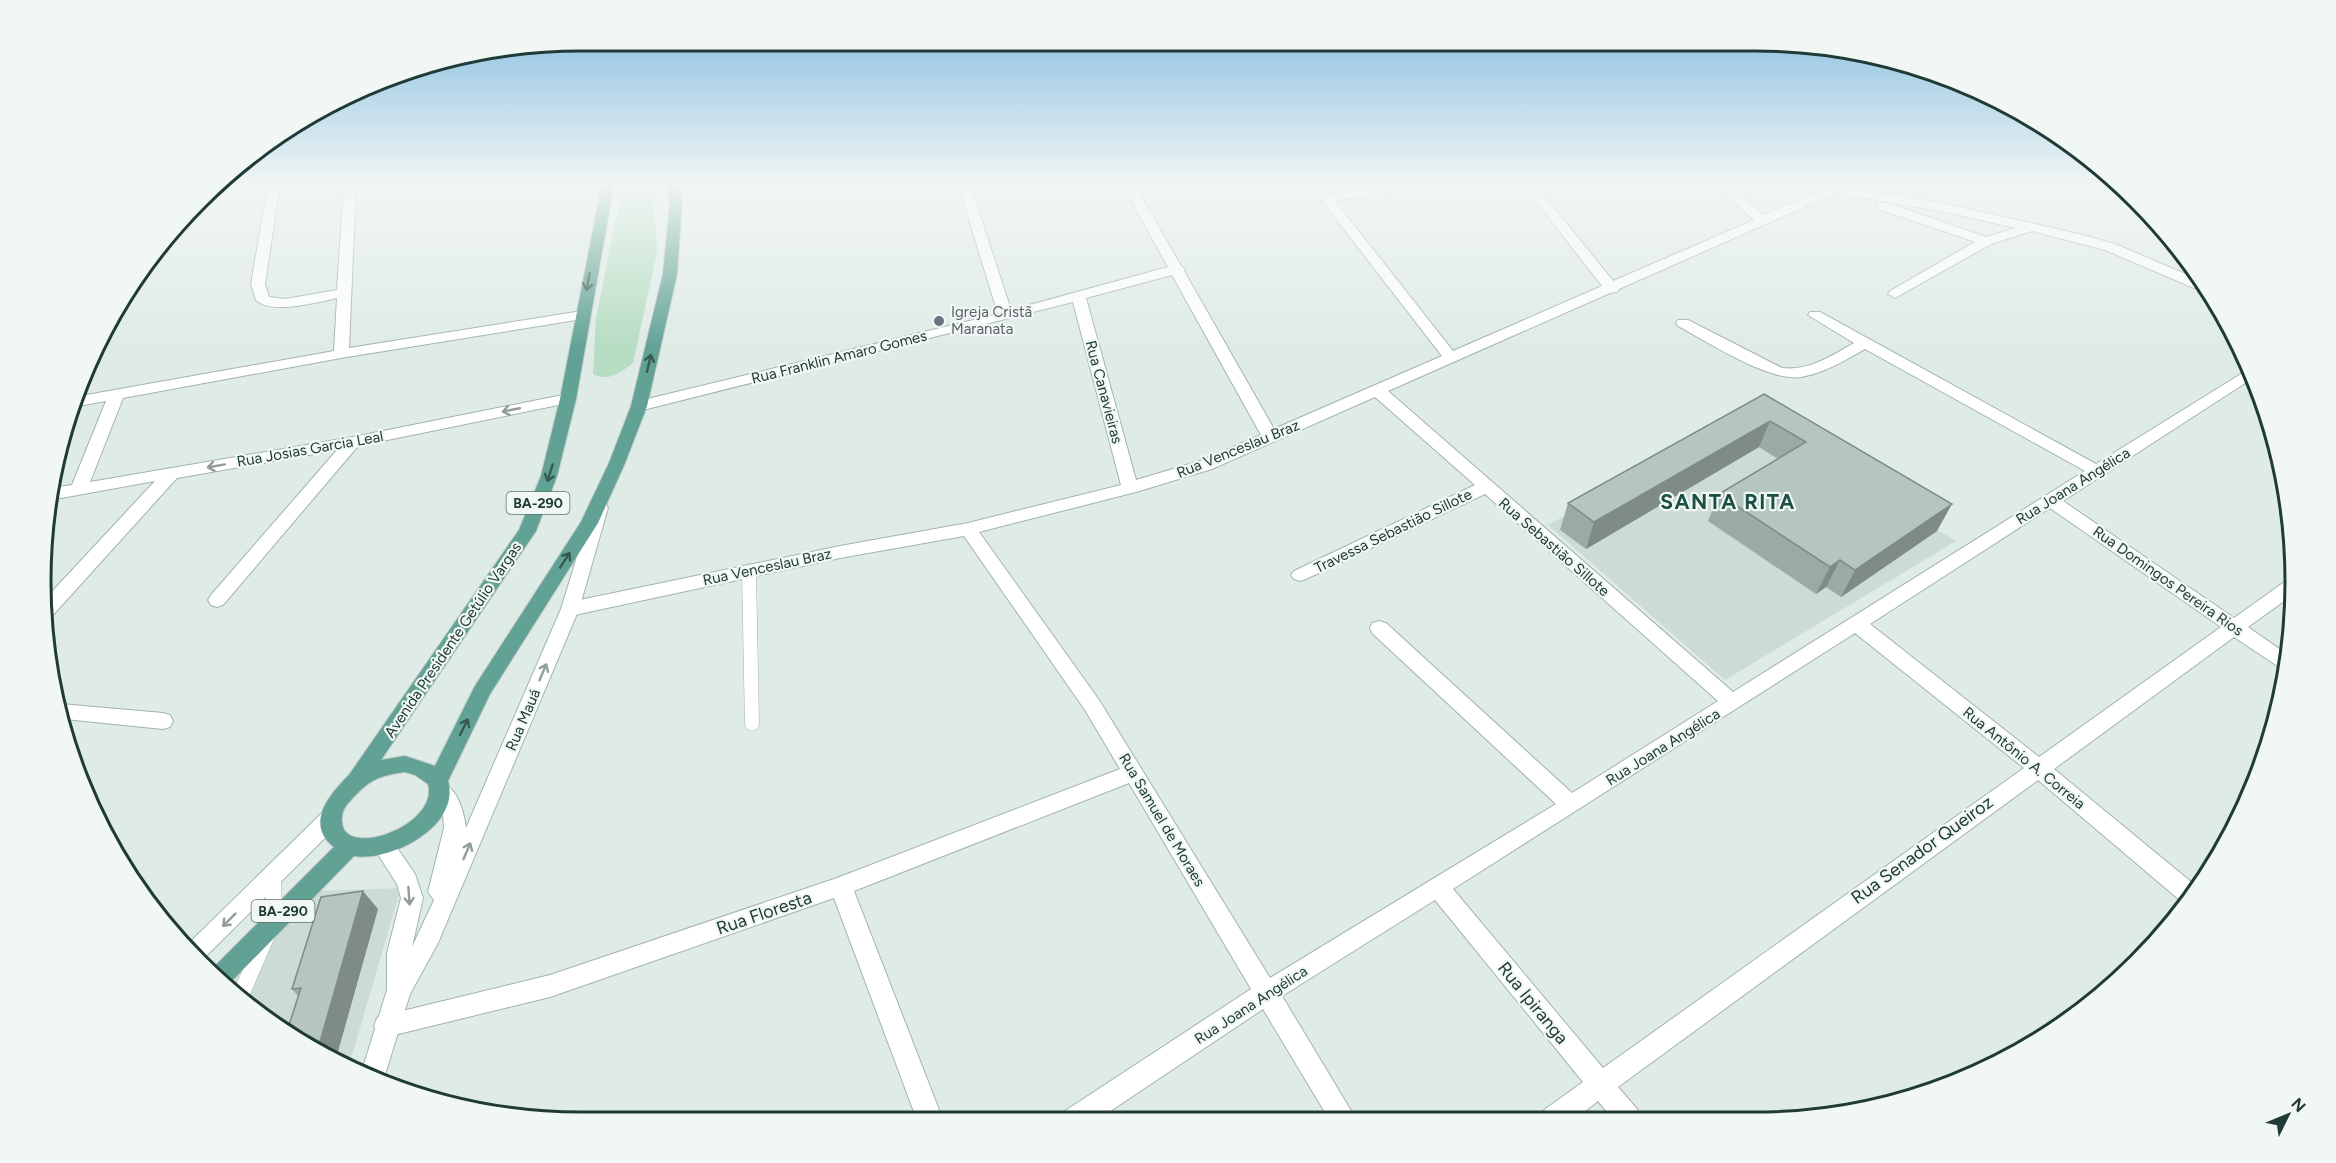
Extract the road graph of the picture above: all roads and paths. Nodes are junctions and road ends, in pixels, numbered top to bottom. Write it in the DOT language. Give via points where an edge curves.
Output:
graph roads {
  1 [pos="265,238"];
  2 [pos="347,238"];
  3 [pos="597,238"];
  4 [pos="673,238"];
  5 [pos="981,238"];
  6 [pos="1160,238"];
  7 [pos="1357,238"];
  8 [pos="1572,238"];
  9 [pos="1722,238"];
  10 [pos="1978,238"];
  11 [pos="1995,238"];
  12 [pos="2075,238"];
  13 [pos="1986,241"];
  14 [pos="1178,269"];
  15 [pos="2192,282"];
  16 [pos="1612,289"];
  17 [pos="344,293"];
  18 [pos="1894,294"];
  19 [pos="1078,295"];
  20 [pos="582,315"];
  21 [pos="1815,315"];
  22 [pos="1006,316"];
  23 [pos="1683,323"];
  24 [pos="1866,342"];
  25 [pos="341,354"];
  26 [pos="1450,357"];
  27 [pos="2245,377"];
  28 [pos="1377,390"];
  29 [pos="116,395"];
  30 [pos="568,399"];
  31 [pos="83,401"];
  32 [pos="639,406"];
  33 [pos="1270,437"];
  34 [pos="353,442"];
  35 [pos="2097,471"];
  36 [pos="171,474"];
  37 [pos="1485,487"];
  38 [pos="1130,488"];
  39 [pos="79,489"];
  40 [pos="59,492"];
  41 [pos="605,492"];
  42 [pos="2050,500"];
  43 [pos="968,529"];
  44 [pos="748,571"];
  45 [pos="1300,575"];
  46 [pos="2285,591"];
  47 [pos="217,600"];
  48 [pos="52,604"];
  49 [pos="570,609"];
  50 [pos="1855,623"];
  51 [pos="1379,628"];
  52 [pos="2235,628"];
  53 [pos="2279,658"];
  54 [pos="1733,703"];
  55 [pos="67,711"];
  56 [pos="163,721"];
  57 [pos="752,725"];
  58 [pos="2037,767"];
  59 [pos="1133,773"];
  60 [pos="359,776"];
  61 [pos="439,785"];
  62 [pos="1571,805"];
  63 [pos="330,819"];
  64 [pos="383,845"];
  65 [pos="350,846"];
  66 [pos="273,876"];
  67 [pos="842,886"];
  68 [pos="1438,887"];
  69 [pos="2185,891"];
  70 [pos="274,920"];
  71 [pos="427,943"];
  72 [pos="199,949"];
  73 [pos="224,973"];
  74 [pos="243,989"];
  75 [pos="399,990"];
  76 [pos="1266,993"];
  77 [pos="386,1026"];
  78 [pos="374,1070"];
  79 [pos="1600,1084"];
  80 [pos="927,1112"];
  81 [pos="1086,1112"];
  82 [pos="1339,1112"];
  83 [pos="1562,1112"];
  84 [pos="1623,1112"];
  1 -- 17 [label="street" via="258,284 263,300 285,303"];
  2 -- 17 [label="street"];
  3 -- 20 [label="main road, Avenida Presidente Getúlio Vargas / BA-290, one-way"];
  32 -- 4 [label="main road, BA-290, one-way" via="670,274"];
  5 -- 22 [label="street"];
  6 -- 14 [label="street"];
  7 -- 26 [label="street"];
  8 -- 16 [label="street"];
  9 -- 16 [label="street, Rua Venceslau Braz"];
  10 -- 13 [label="street"];
  11 -- 13 [label="street"];
  12 -- 15 [label="street" via="2110,247"];
  13 -- 18 [label="street"];
  14 -- 19 [label="street, Rua Franklin Amaro Gomes"];
  14 -- 33 [label="street"];
  16 -- 26 [label="street, Rua Venceslau Braz"];
  17 -- 25 [label="street"];
  19 -- 22 [label="street, Rua Franklin Amaro Gomes"];
  19 -- 38 [label="street, Rua Canavieiras"];
  20 -- 25 [label="street"];
  20 -- 30 [label="main road, Avenida Presidente Getúlio Vargas / BA-290"];
  21 -- 24 [label="street"];
  22 -- 32 [label="street, Rua Franklin Amaro Gomes"];
  23 -- 24 [label="street" via="1789,375 1807,373"];
  24 -- 35 [label="street"];
  25 -- 29 [label="street"];
  26 -- 28 [label="street, Rua Venceslau Braz"];
  27 -- 35 [label="street, Rua Joana Angélica"];
  28 -- 33 [label="street, Rua Venceslau Braz"];
  28 -- 37 [label="street, Rua Sebastião Sillote"];
  29 -- 31 [label="street"];
  29 -- 39 [label="street"];
  30 -- 34 [label="street, Rua Josias Garcia Leal, one-way"];
  30 -- 60 [label="main road, Avenida Presidente Getúlio Vargas / BA-290, one-way" via="549,476 526,531"];
  32 -- 41 [label="main road, BA-290"];
  33 -- 38 [label="street, Rua Venceslau Braz" via="1206,465"];
  34 -- 36 [label="street, Rua Josias Garcia Leal, one-way"];
  34 -- 47 [label="street"];
  35 -- 42 [label="street, Rua Joana Angélica"];
  36 -- 39 [label="street, Rua Josias Garcia Leal"];
  36 -- 48 [label="street"];
  37 -- 45 [label="street, Travessa Sebastião Sillote"];
  37 -- 54 [label="street, Rua Sebastião Sillote"];
  38 -- 43 [label="street, Rua Venceslau Braz"];
  39 -- 40 [label="street, Rua Josias Garcia Leal"];
  41 -- 49 [label="street, Rua Mauá"];
  61 -- 41 [label="main road, BA-290, one-way" via="482,690"];
  42 -- 50 [label="street, Rua Joana Angélica"];
  42 -- 52 [label="street, Rua Domingos Pereira Rios"];
  43 -- 44 [label="street, Rua Venceslau Braz"];
  43 -- 59 [label="street, Rua Samuel de Moraes" via="1092,705"];
  44 -- 49 [label="street, Rua Venceslau Braz"];
  44 -- 57 [label="lane"];
  46 -- 52 [label="street, Rua Senador Queiroz"];
  71 -- 49 [label="street, Rua Mauá, one-way"];
  50 -- 54 [label="street, Rua Joana Angélica"];
  50 -- 58 [label="street, Rua Antônio A. Correia"];
  51 -- 62 [label="street"];
  52 -- 53 [label="street, Rua Domingos Pereira Rios"];
  52 -- 58 [label="street, Rua Senador Queiroz"];
  54 -- 62 [label="street, Rua Joana Angélica"];
  55 -- 56 [label="street"];
  58 -- 69 [label="street, Rua Antônio A. Correia"];
  58 -- 79 [label="street, Rua Senador Queiroz"];
  59 -- 67 [label="street, Rua Floresta"];
  59 -- 76 [label="street, Rua Samuel de Moraes"];
  60 -- 61 [label="main road" via="389,766 420,765 431,771"];
  60 -- 63 [label="main road, BA-290" via="334,806"];
  61 -- 64 [label="main road, BA-290" via="438,804 429,817 417,829"];
  61 -- 71 [label="street, Rua Mauá" via="453,811 455,828"];
  62 -- 68 [label="street, Rua Joana Angélica"];
  63 -- 65 [label="main road" via="338,841"];
  63 -- 66 [label="street"];
  64 -- 65 [label="main road, BA-290"];
  64 -- 75 [label="street, Rua Mauá, one-way" via="407,881 412,898 399,953"];
  65 -- 70 [label="main road, BA-290"];
  66 -- 70 [label="lane"];
  66 -- 72 [label="street, one-way"];
  67 -- 77 [label="street, Rua Floresta" via="550,986"];
  67 -- 80 [label="street"];
  68 -- 76 [label="street, Rua Joana Angélica"];
  68 -- 79 [label="street, Rua Ipiranga"];
  70 -- 73 [label="main road, BA-290"];
  70 -- 74 [label="lane"];
  71 -- 75 [label="street, Rua Mauá"];
  75 -- 77 [label="street, Rua Mauá"];
  76 -- 81 [label="street, Rua Joana Angélica"];
  76 -- 82 [label="street, Rua Samuel de Moraes"];
  77 -- 78 [label="street, Rua Mauá"];
  79 -- 83 [label="street, Rua Senador Queiroz"];
  79 -- 84 [label="street, Rua Ipiranga"];
}
